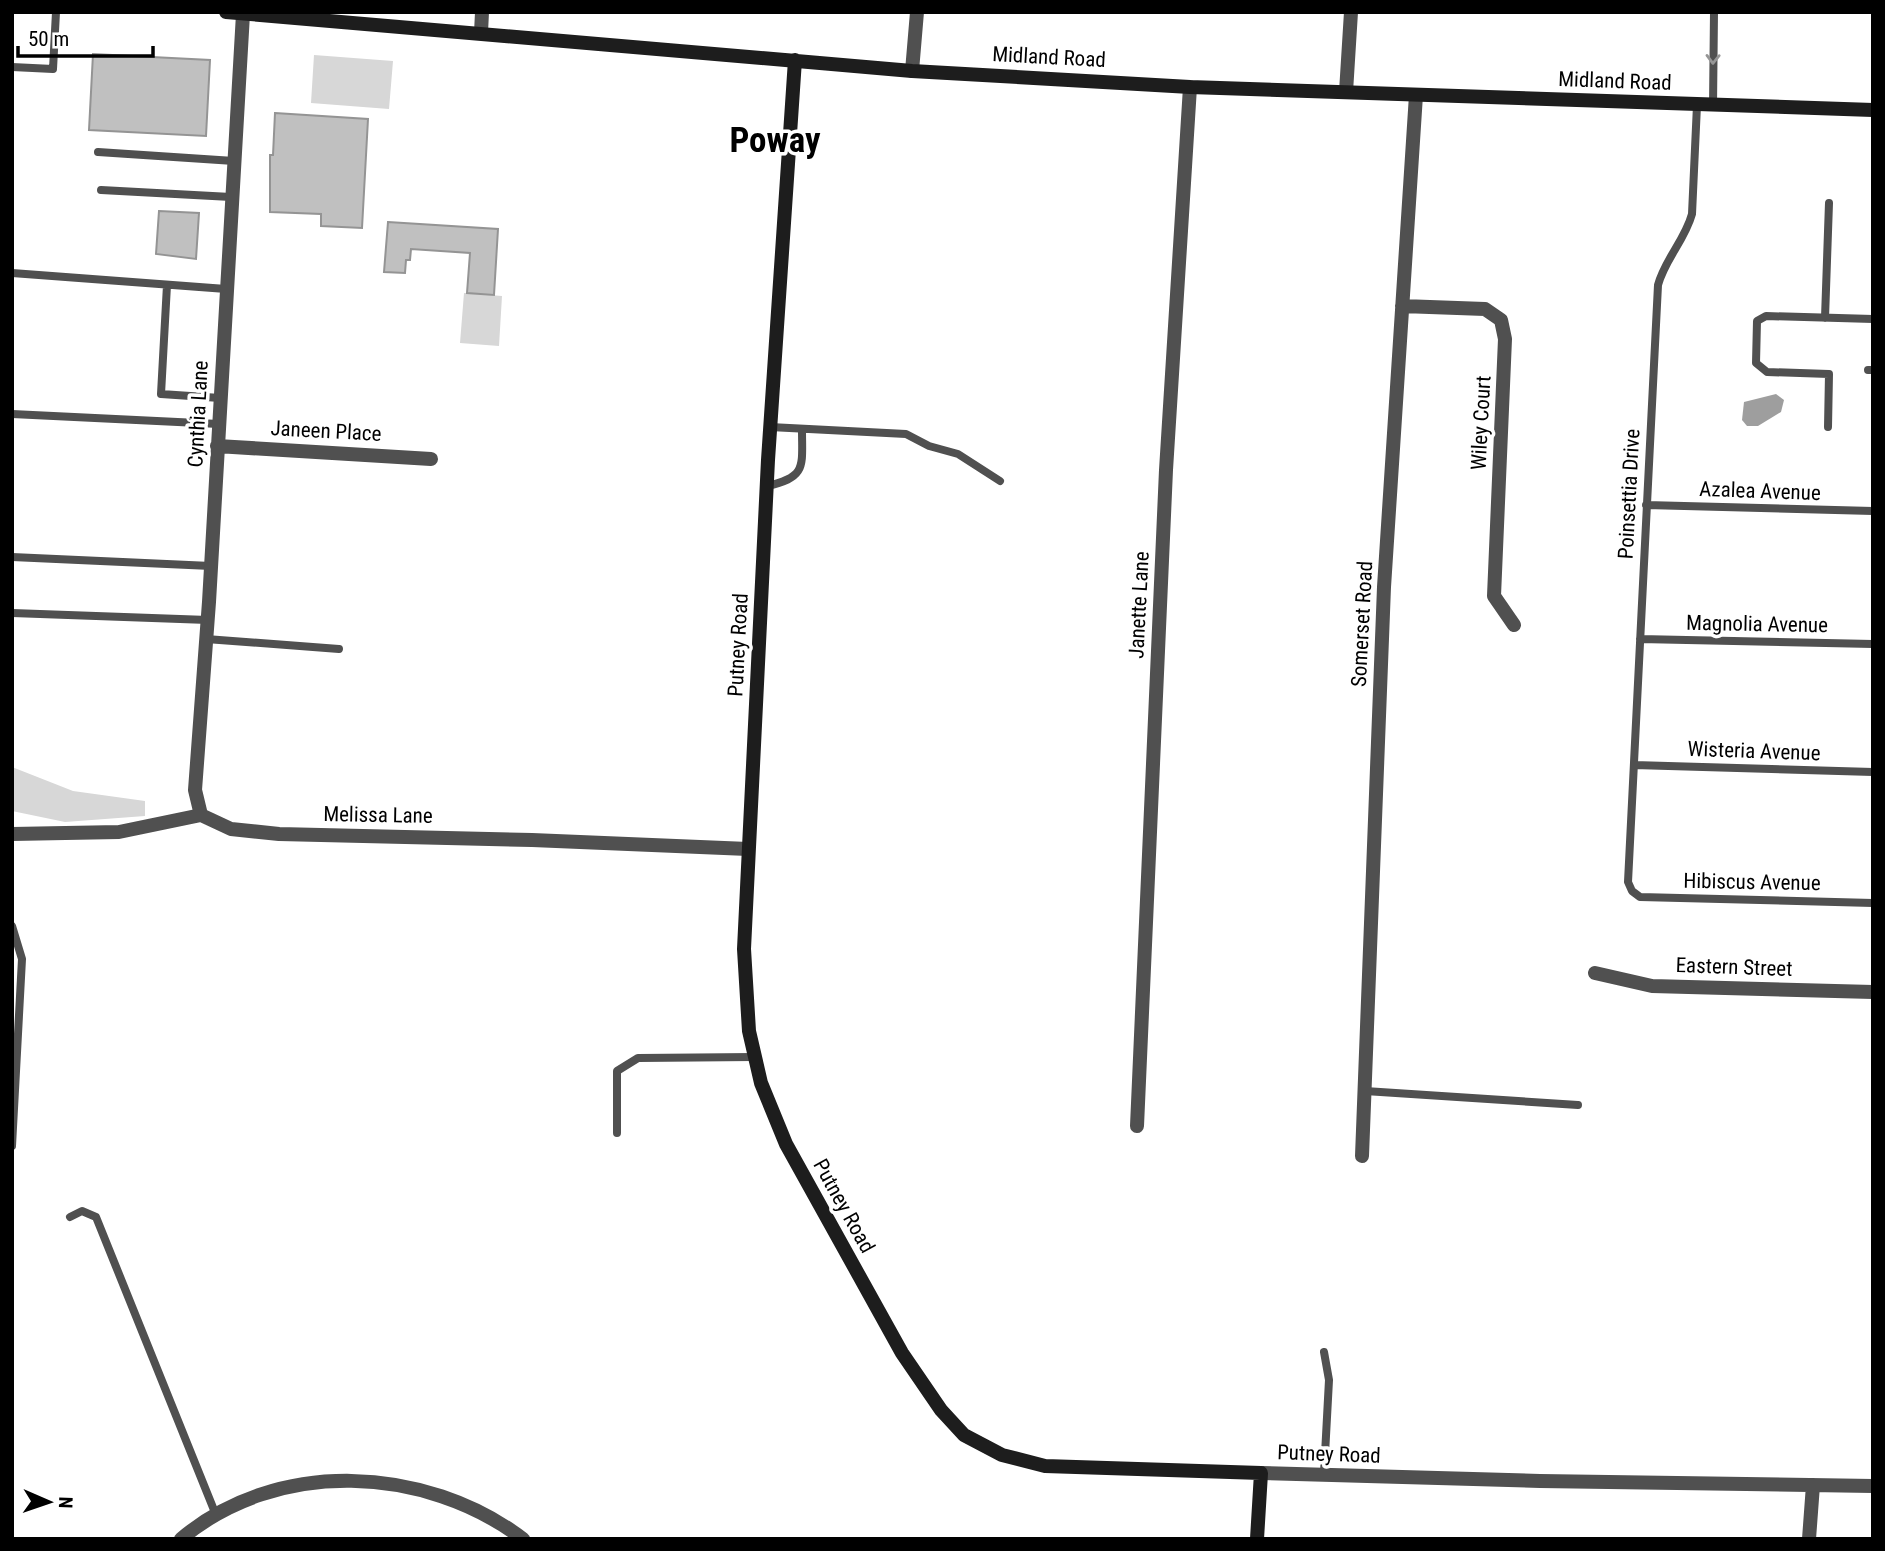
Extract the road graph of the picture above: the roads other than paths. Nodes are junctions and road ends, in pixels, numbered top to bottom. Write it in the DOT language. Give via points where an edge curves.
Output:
graph roads {
  1 [pos="56,12"];
  2 [pos="226,12"];
  3 [pos="482,12"];
  4 [pos="917,12"];
  5 [pos="1351,12"];
  6 [pos="1714,12"];
  7 [pos="243,14"];
  8 [pos="338,17"];
  9 [pos="481,33"];
  10 [pos="795,60"];
  11 [pos="12,67"];
  12 [pos="912,71"];
  13 [pos="1190,86"];
  14 [pos="1346,92"];
  15 [pos="1416,95"];
  16 [pos="1697,105"];
  17 [pos="1713,106"];
  18 [pos="1873,110"];
  19 [pos="98,152"];
  20 [pos="234,161"];
  21 [pos="101,190"];
  22 [pos="231,197"];
  23 [pos="1829,203"];
  24 [pos="12,273"];
  25 [pos="167,285"];
  26 [pos="226,289"];
  27 [pos="1402,306"];
  28 [pos="1825,318"];
  29 [pos="1873,319"];
  30 [pos="220,398"];
  31 [pos="12,414"];
  32 [pos="219,424"];
  33 [pos="770,427"];
  34 [pos="1828,427"];
  35 [pos="802,429"];
  36 [pos="217,446"];
  37 [pos="431,459"];
  38 [pos="1000,481"];
  39 [pos="767,486"];
  40 [pos="1646,505"];
  41 [pos="1873,511"];
  42 [pos="12,557"];
  43 [pos="211,566"];
  44 [pos="12,612"];
  45 [pos="208,620"];
  46 [pos="1514,625"];
  47 [pos="206,639"];
  48 [pos="1640,639"];
  49 [pos="1873,644"];
  50 [pos="339,649"];
  51 [pos="1634,765"];
  52 [pos="1873,772"];
  53 [pos="201,815"];
  54 [pos="12,834"];
  55 [pos="748,849"];
  56 [pos="1632,891"];
  57 [pos="1873,903"];
  58 [pos="12,926"];
  59 [pos="1595,973"];
  60 [pos="1873,992"];
  61 [pos="754,1057"];
  62 [pos="1365,1091"];
  63 [pos="1577,1105"];
  64 [pos="1137,1126"];
  65 [pos="617,1133"];
  66 [pos="12,1146"];
  67 [pos="1363,1156"];
  68 [pos="70,1217"];
  69 [pos="1324,1352"];
  70 [pos="1261,1473"];
  71 [pos="1324,1473"];
  72 [pos="1813,1485"];
  73 [pos="1873,1486"];
  74 [pos="216,1515"];
  75 [pos="180,1539"];
  76 [pos="523,1539"];
  77 [pos="1257,1539"];
  78 [pos="1809,1539"];
  1 -- 11 [label="lane" via="53,69"];
  2 -- 7 [label="street, Midland Road"];
  3 -- 9 [label="street"];
  4 -- 12 [label="street"];
  5 -- 14 [label="street"];
  6 -- 17 [label="lane, one-way"];
  7 -- 8 [label="street, Midland Road"];
  7 -- 20 [label="street, Cynthia Lane"];
  8 -- 9 [label="street, Midland Road"];
  9 -- 10 [label="street, Midland Road"];
  10 -- 12 [label="street, Midland Road"];
  10 -- 33 [label="street, Putney Road"];
  12 -- 13 [label="street, Midland Road"];
  13 -- 14 [label="street, Midland Road"];
  13 -- 64 [label="street, Janette Lane" via="1166,470"];
  14 -- 15 [label="street, Midland Road"];
  15 -- 16 [label="street, Midland Road"];
  15 -- 27 [label="street, Somerset Road"];
  16 -- 17 [label="street, Midland Road"];
  16 -- 40 [label="lane, Poinsettia Drive" via="1692,214 1658,285"];
  17 -- 18 [label="street, Midland Road"];
  19 -- 20 [label="lane"];
  20 -- 22 [label="street, Cynthia Lane"];
  21 -- 22 [label="lane"];
  22 -- 26 [label="street, Cynthia Lane"];
  23 -- 28 [label="lane"];
  24 -- 25 [label="lane"];
  25 -- 26 [label="lane"];
  25 -- 30 [label="lane" via="161,394"];
  26 -- 30 [label="street, Cynthia Lane"];
  27 -- 46 [label="street, Wiley Court" via="1485,309 1501,320 1505,339 1494,596"];
  27 -- 62 [label="street, Somerset Road" via="1384,587"];
  28 -- 29 [label="lane"];
  28 -- 34 [label="lane" via="1766,316 1757,321 1756,363 1767,372 1829,374"];
  30 -- 32 [label="street, Cynthia Lane"];
  31 -- 32 [label="lane"];
  32 -- 36 [label="street, Cynthia Lane"];
  33 -- 35 [label="lane"];
  33 -- 39 [label="street, Putney Road"];
  35 -- 38 [label="lane" via="906,434 958,454"];
  35 -- 39 [label="lane" via="800,471 793,480"];
  36 -- 37 [label="street, Janeen Place"];
  36 -- 43 [label="street, Cynthia Lane"];
  39 -- 55 [label="street, Putney Road"];
  40 -- 41 [label="lane, Azalea Avenue"];
  40 -- 48 [label="lane, Poinsettia Drive"];
  42 -- 43 [label="lane"];
  43 -- 45 [label="street, Cynthia Lane"];
  44 -- 45 [label="lane"];
  45 -- 47 [label="street, Cynthia Lane"];
  47 -- 50 [label="lane"];
  47 -- 53 [label="street, Cynthia Lane" via="195,790"];
  48 -- 49 [label="lane, Magnolia Avenue"];
  48 -- 51 [label="lane, Poinsettia Drive"];
  51 -- 52 [label="lane, Wisteria Avenue"];
  51 -- 56 [label="lane, Poinsettia Drive" via="1628,882"];
  53 -- 54 [label="street" via="119,832"];
  53 -- 55 [label="street, Melissa Lane" via="231,829 279,834"];
  55 -- 61 [label="street, Putney Road" via="744,990"];
  56 -- 57 [label="lane, Hibiscus Avenue" via="1640,897"];
  58 -- 66 [label="lane" via="22,959"];
  59 -- 60 [label="street, Eastern Street" via="1652,986"];
  61 -- 65 [label="lane" via="638,1058 617,1071"];
  61 -- 70 [label="street, Putney Road" via="786,1144 902,1353 964,1435 1002,1455 1045,1466"];
  62 -- 63 [label="lane"];
  62 -- 67 [label="street, Somerset Road"];
  68 -- 74 [label="lane" via="82,1211 96,1217"];
  69 -- 71 [label="lane" via="1329,1380"];
  70 -- 71 [label="street, Putney Road"];
  70 -- 77 [label="street"];
  71 -- 72 [label="street, Putney Road"];
  72 -- 73 [label="street, Putney Road"];
  72 -- 78 [label="street"];
  74 -- 75 [label="street"];
  74 -- 76 [label="street" via="289,1487 369,1479 459,1501"];
}
